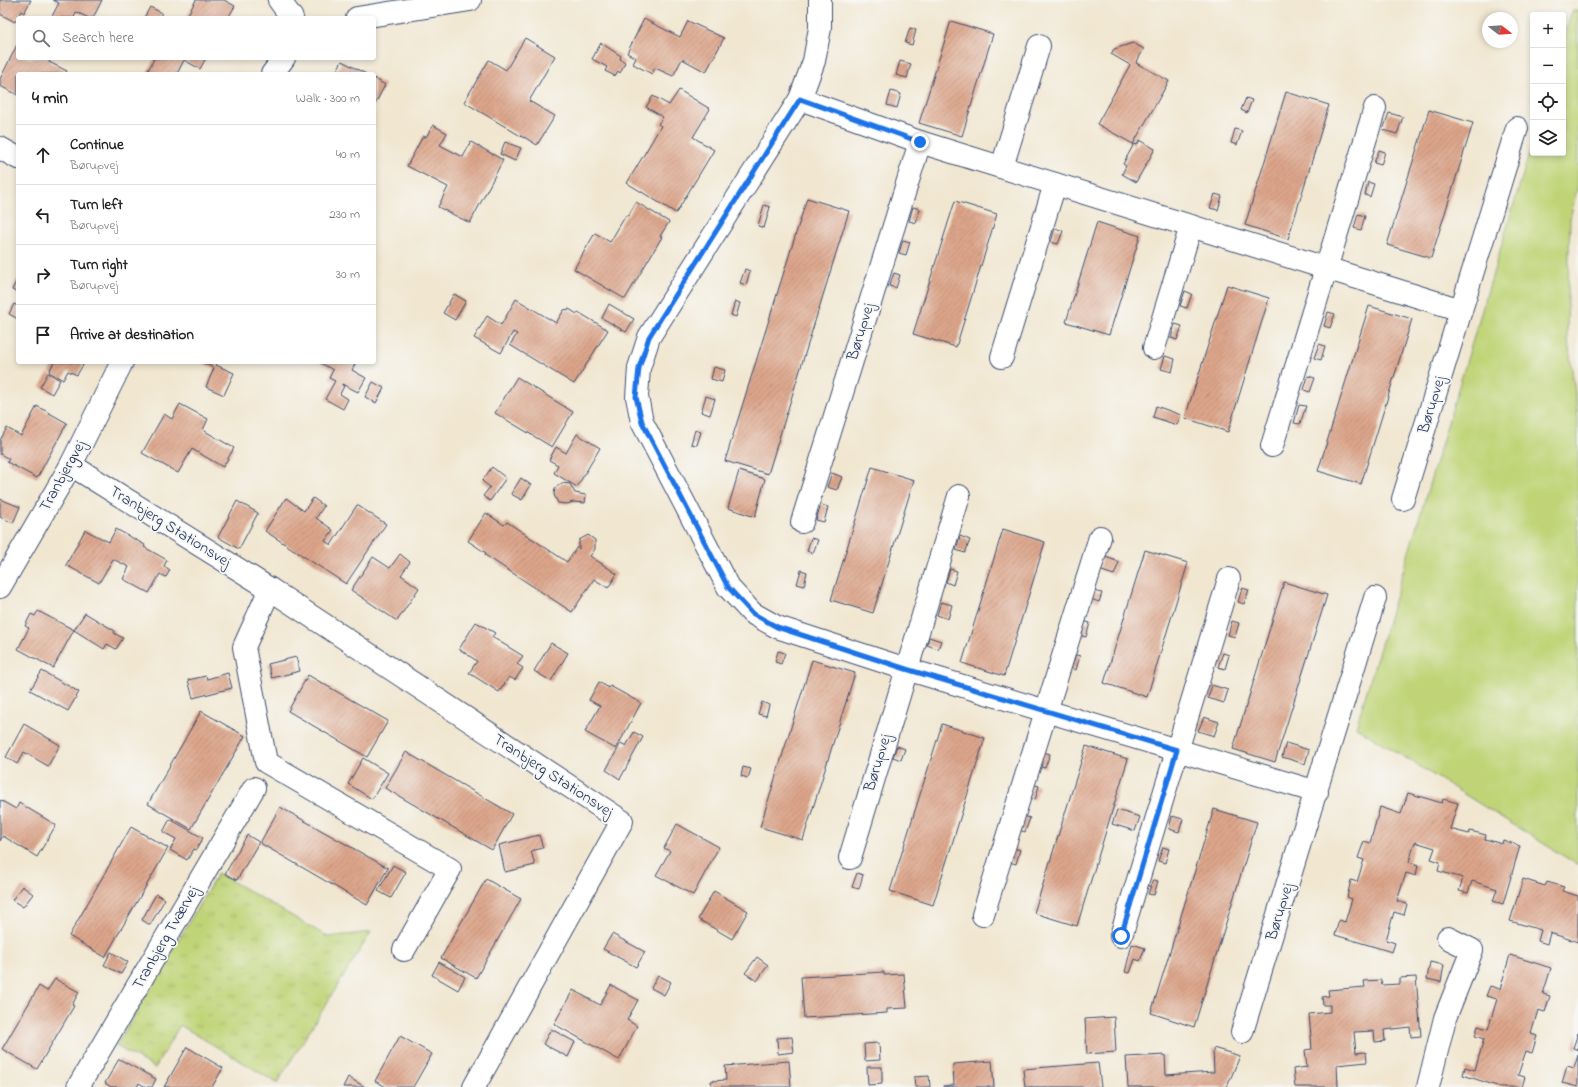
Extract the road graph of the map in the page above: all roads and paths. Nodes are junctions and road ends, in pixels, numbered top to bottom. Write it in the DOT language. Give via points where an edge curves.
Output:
graph roads {
  1 [pos="279,0"];
  2 [pos="470,0"];
  3 [pos="820,0"];
  4 [pos="291,16"];
  5 [pos="370,16"];
  6 [pos="1039,46"];
  7 [pos="282,60"];
  8 [pos="274,72"];
  9 [pos="800,99"];
  10 [pos="1375,108"];
  11 [pos="1517,128"];
  12 [pos="920,142"];
  13 [pos="0,148"];
  14 [pos="16,157"];
  15 [pos="1002,167"];
  16 [pos="1055,184"];
  17 [pos="1191,226"];
  18 [pos="1326,268"];
  19 [pos="1461,310"];
  20 [pos="1154,348"];
  21 [pos="1002,357"];
  22 [pos="121,364"];
  23 [pos="1272,446"];
  24 [pos="71,465"];
  25 [pos="959,496"];
  26 [pos="1403,499"];
  27 [pos="802,522"];
  28 [pos="1100,537"];
  29 [pos="1229,579"];
  30 [pos="0,587"];
  31 [pos="270,589"];
  32 [pos="1375,598"];
  33 [pos="906,669"];
  34 [pos="1046,710"];
  35 [pos="1177,750"];
  36 [pos="254,788"];
  37 [pos="1317,792"];
  38 [pos="850,858"];
  39 [pos="983,915"];
  40 [pos="1121,936"];
  41 [pos="1448,938"];
  42 [pos="404,950"];
  43 [pos="1242,1032"];
  44 [pos="78,1087"];
  45 [pos="474,1087"];
  46 [pos="1428,1087"];
  1 -- 4 [label="street"];
  2 -- 5 [label="street"];
  3 -- 9 [label="street" via="820,28 814,61"];
  6 -- 15 [label="street"];
  7 -- 8 [label="street"];
  9 -- 12 [label="street"];
  9 -- 33 [label="street" via="649,337 639,368 636,397 642,422 728,587 752,613 777,627"];
  10 -- 18 [label="street"];
  11 -- 19 [label="street, Børupvej"];
  12 -- 15 [label="street"];
  12 -- 27 [label="street, Børupvej"];
  13 -- 14 [label="street"];
  15 -- 16 [label="street"];
  16 -- 17 [label="street"];
  16 -- 21 [label="street"];
  17 -- 18 [label="street"];
  17 -- 20 [label="street"];
  18 -- 19 [label="street"];
  18 -- 23 [label="street"];
  19 -- 26 [label="street, Børupvej"];
  22 -- 24 [label="street, Tranbjergvej"];
  24 -- 30 [label="street, Tranbjergvej"];
  24 -- 31 [label="street, Tranbjerg Stationsvej"];
  25 -- 33 [label="street, Børupvej"];
  28 -- 34 [label="street"];
  29 -- 35 [label="street"];
  31 -- 42 [label="street" via="244,647 266,762 450,869"];
  31 -- 45 [label="street, Tranbjerg Stationsvej" via="622,821"];
  32 -- 37 [label="street, Børupvej"];
  33 -- 34 [label="street"];
  33 -- 38 [label="street, Børupvej"];
  34 -- 35 [label="street"];
  34 -- 39 [label="street"];
  35 -- 37 [label="street"];
  35 -- 40 [label="street"];
  36 -- 44 [label="street, Tranbjerg Tværvej"];
  37 -- 43 [label="street, Børupvej"];
  41 -- 46 [label="street" via="1472,950 1445,1018"];
}
